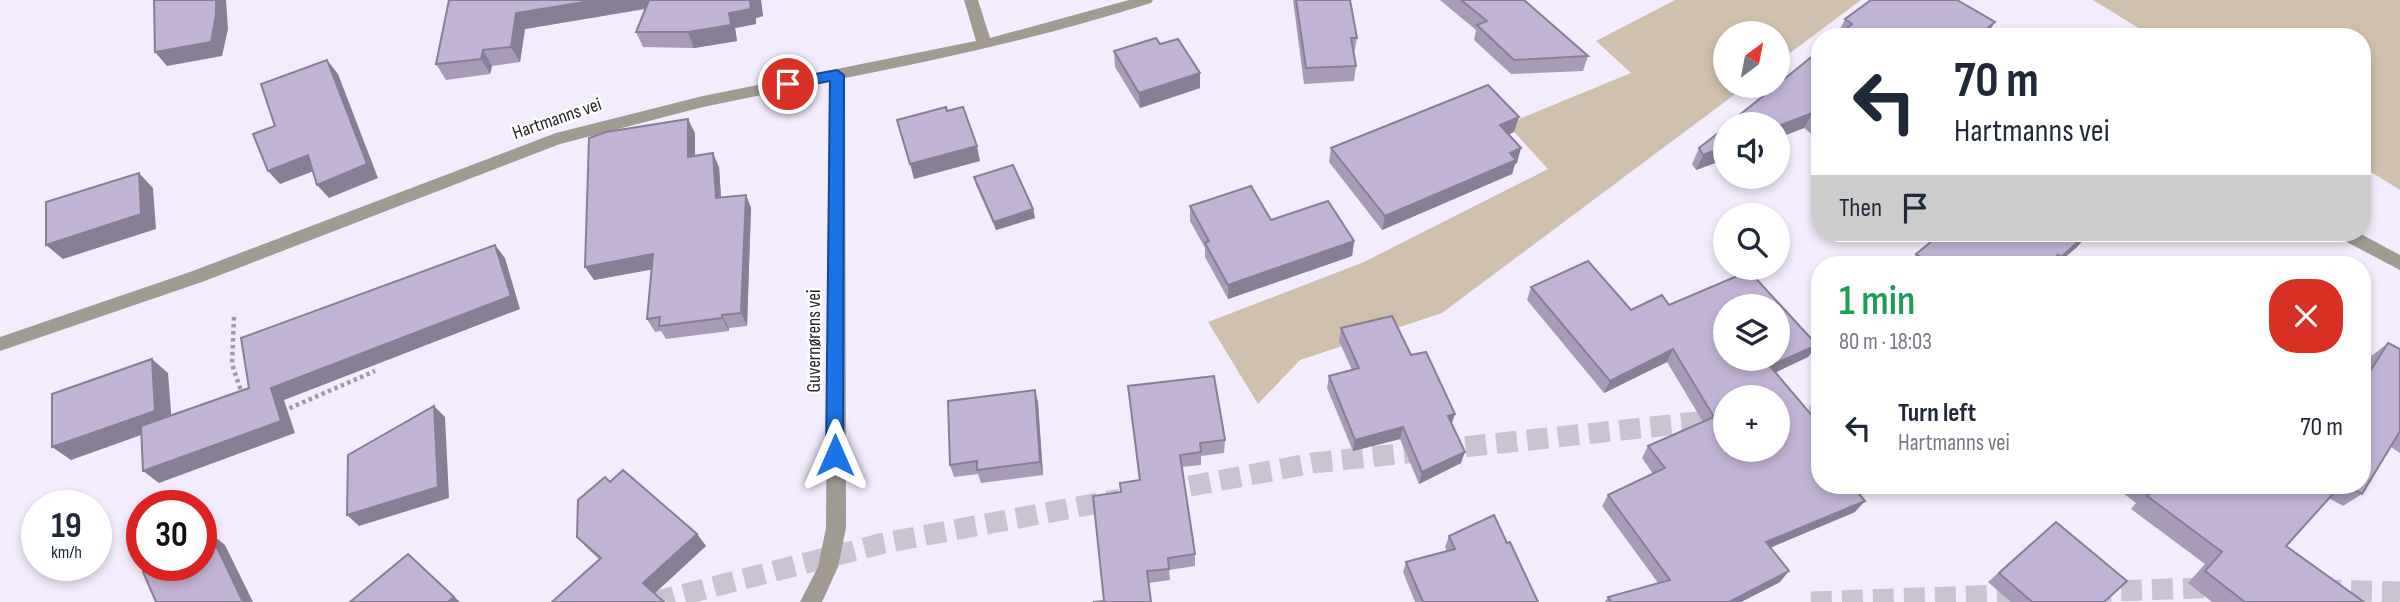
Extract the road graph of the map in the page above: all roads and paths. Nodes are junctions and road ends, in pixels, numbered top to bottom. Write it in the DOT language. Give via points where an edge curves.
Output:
graph roads {
  1 [pos="971,0"];
  2 [pos="1146,0"];
  3 [pos="984,44"];
  4 [pos="837,75"];
  5 [pos="2362,242"];
  6 [pos="2400,263"];
  7 [pos="234,317"];
  8 [pos="0,344"];
  9 [pos="375,371"];
  10 [pos="248,403"];
  11 [pos="272,416"];
  12 [pos="810,602"];
  1 -- 3 [label="street"];
  2 -- 3 [label="street, Hartmanns vei" via="1084,21"];
  3 -- 4 [label="street, Hartmanns vei"];
  4 -- 8 [label="street, Hartmanns vei" via="666,107 556,139 196,277"];
  4 -- 12 [label="street, Guvernørens vei" via="836,528 831,561"];
  5 -- 6 [label="street"];
  7 -- 10 [label="path" via="232,364"];
  9 -- 11 [label="path"];
}
